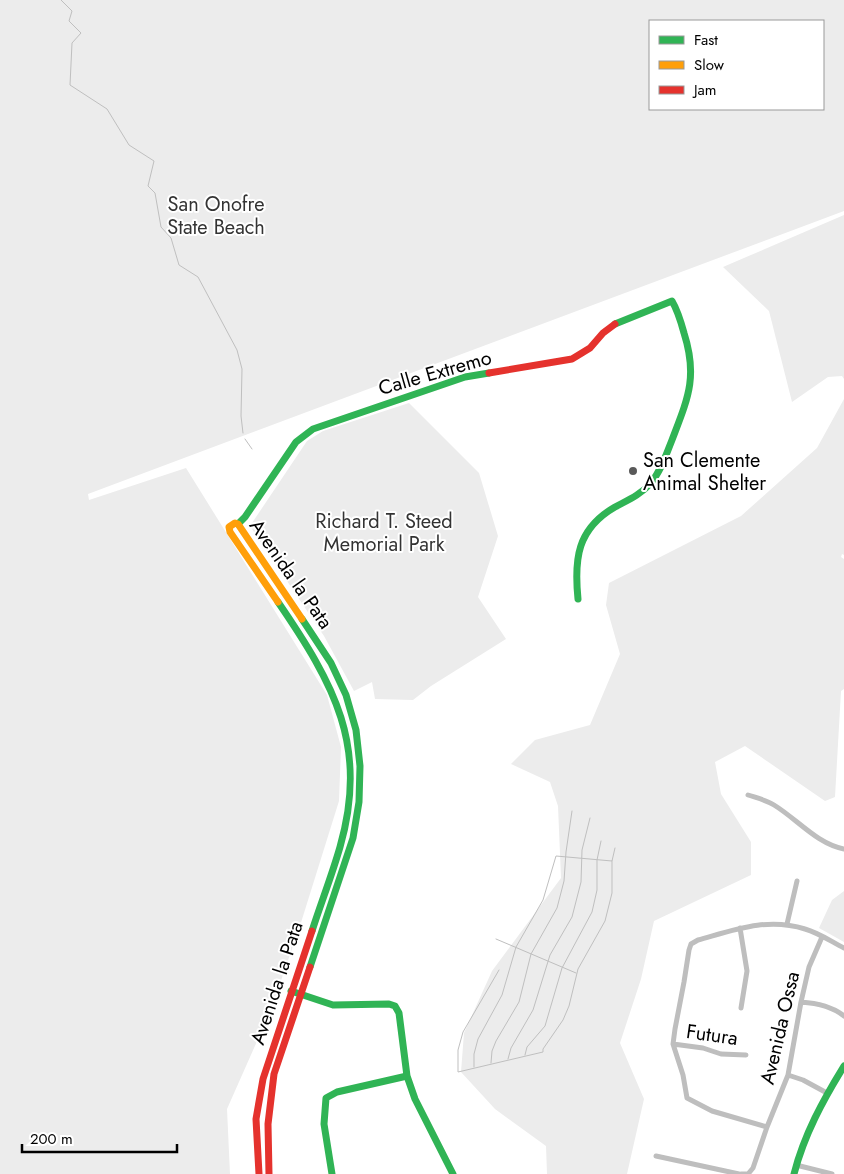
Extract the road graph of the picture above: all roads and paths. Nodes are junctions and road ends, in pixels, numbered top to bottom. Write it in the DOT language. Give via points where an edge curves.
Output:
graph roads {
  1 [pos="238,524"];
  2 [pos="578,599"];
  3 [pos="748,795"];
  4 [pos="844,849"];
  5 [pos="797,881"];
  6 [pos="787,924"];
  7 [pos="740,928"];
  8 [pos="822,937"];
  9 [pos="844,948"];
  10 [pos="292,992"];
  11 [pos="301,995"];
  12 [pos="801,1002"];
  13 [pos="741,1008"];
  14 [pos="844,1016"];
  15 [pos="673,1044"];
  16 [pos="746,1055"];
  17 [pos="844,1066"];
  18 [pos="788,1075"];
  19 [pos="407,1076"];
  20 [pos="827,1093"];
  21 [pos="767,1127"];
  22 [pos="656,1156"];
  23 [pos="796,1165"];
  24 [pos="259,1174"];
  25 [pos="269,1174"];
  26 [pos="332,1174"];
  27 [pos="453,1174"];
  28 [pos="740,1174"];
  29 [pos="794,1174"];
  30 [pos="832,1174"];
  1 -- 2 [label="street, Calle Extremo" via="296,442 313,429 465,377 572,359 590,348 616,322 672,301 690,347 689,396 650,484 599,518 587,530 578,552 575,574"];
  1 -- 10 [label="street, Avenida la Pata" via="232,524 230,532 331,684 343,718 350,754 347,819"];
  1 -- 11 [label="street, Avenida la Pata" via="326,653 346,695 359,749 361,783 353,838"];
  3 -- 4 [label="street" via="773,804 820,839"];
  5 -- 6 [label="street"];
  6 -- 7 [label="street"];
  6 -- 8 [label="street"];
  7 -- 13 [label="street" via="747,971"];
  7 -- 15 [label="street" via="691,944"];
  8 -- 9 [label="street"];
  8 -- 12 [label="street, Avenida Ossa" via="809,967"];
  10 -- 11 [label="street"];
  10 -- 24 [label="street, Avenida la Pata" via="263,1079 256,1119"];
  11 -- 19 [label="street" via="339,1006 395,1006 399,1013"];
  11 -- 25 [label="street, Avenida la Pata" via="274,1074 268,1107"];
  12 -- 14 [label="street" via="839,1011"];
  12 -- 18 [label="street, Avenida Ossa"];
  15 -- 16 [label="street, Futura" via="721,1054"];
  15 -- 21 [label="street" via="687,1098 712,1111"];
  17 -- 20 [label="street"];
  18 -- 20 [label="street"];
  18 -- 21 [label="street, Avenida Ossa"];
  19 -- 26 [label="street" via="337,1092 326,1098 325,1121"];
  19 -- 27 [label="street" via="421,1114"];
  20 -- 23 [label="street"];
  21 -- 28 [label="street, Avenida Ossa" via="753,1168 748,1174"];
  22 -- 28 [label="street"];
  23 -- 29 [label="street"];
  23 -- 30 [label="street"];
}
